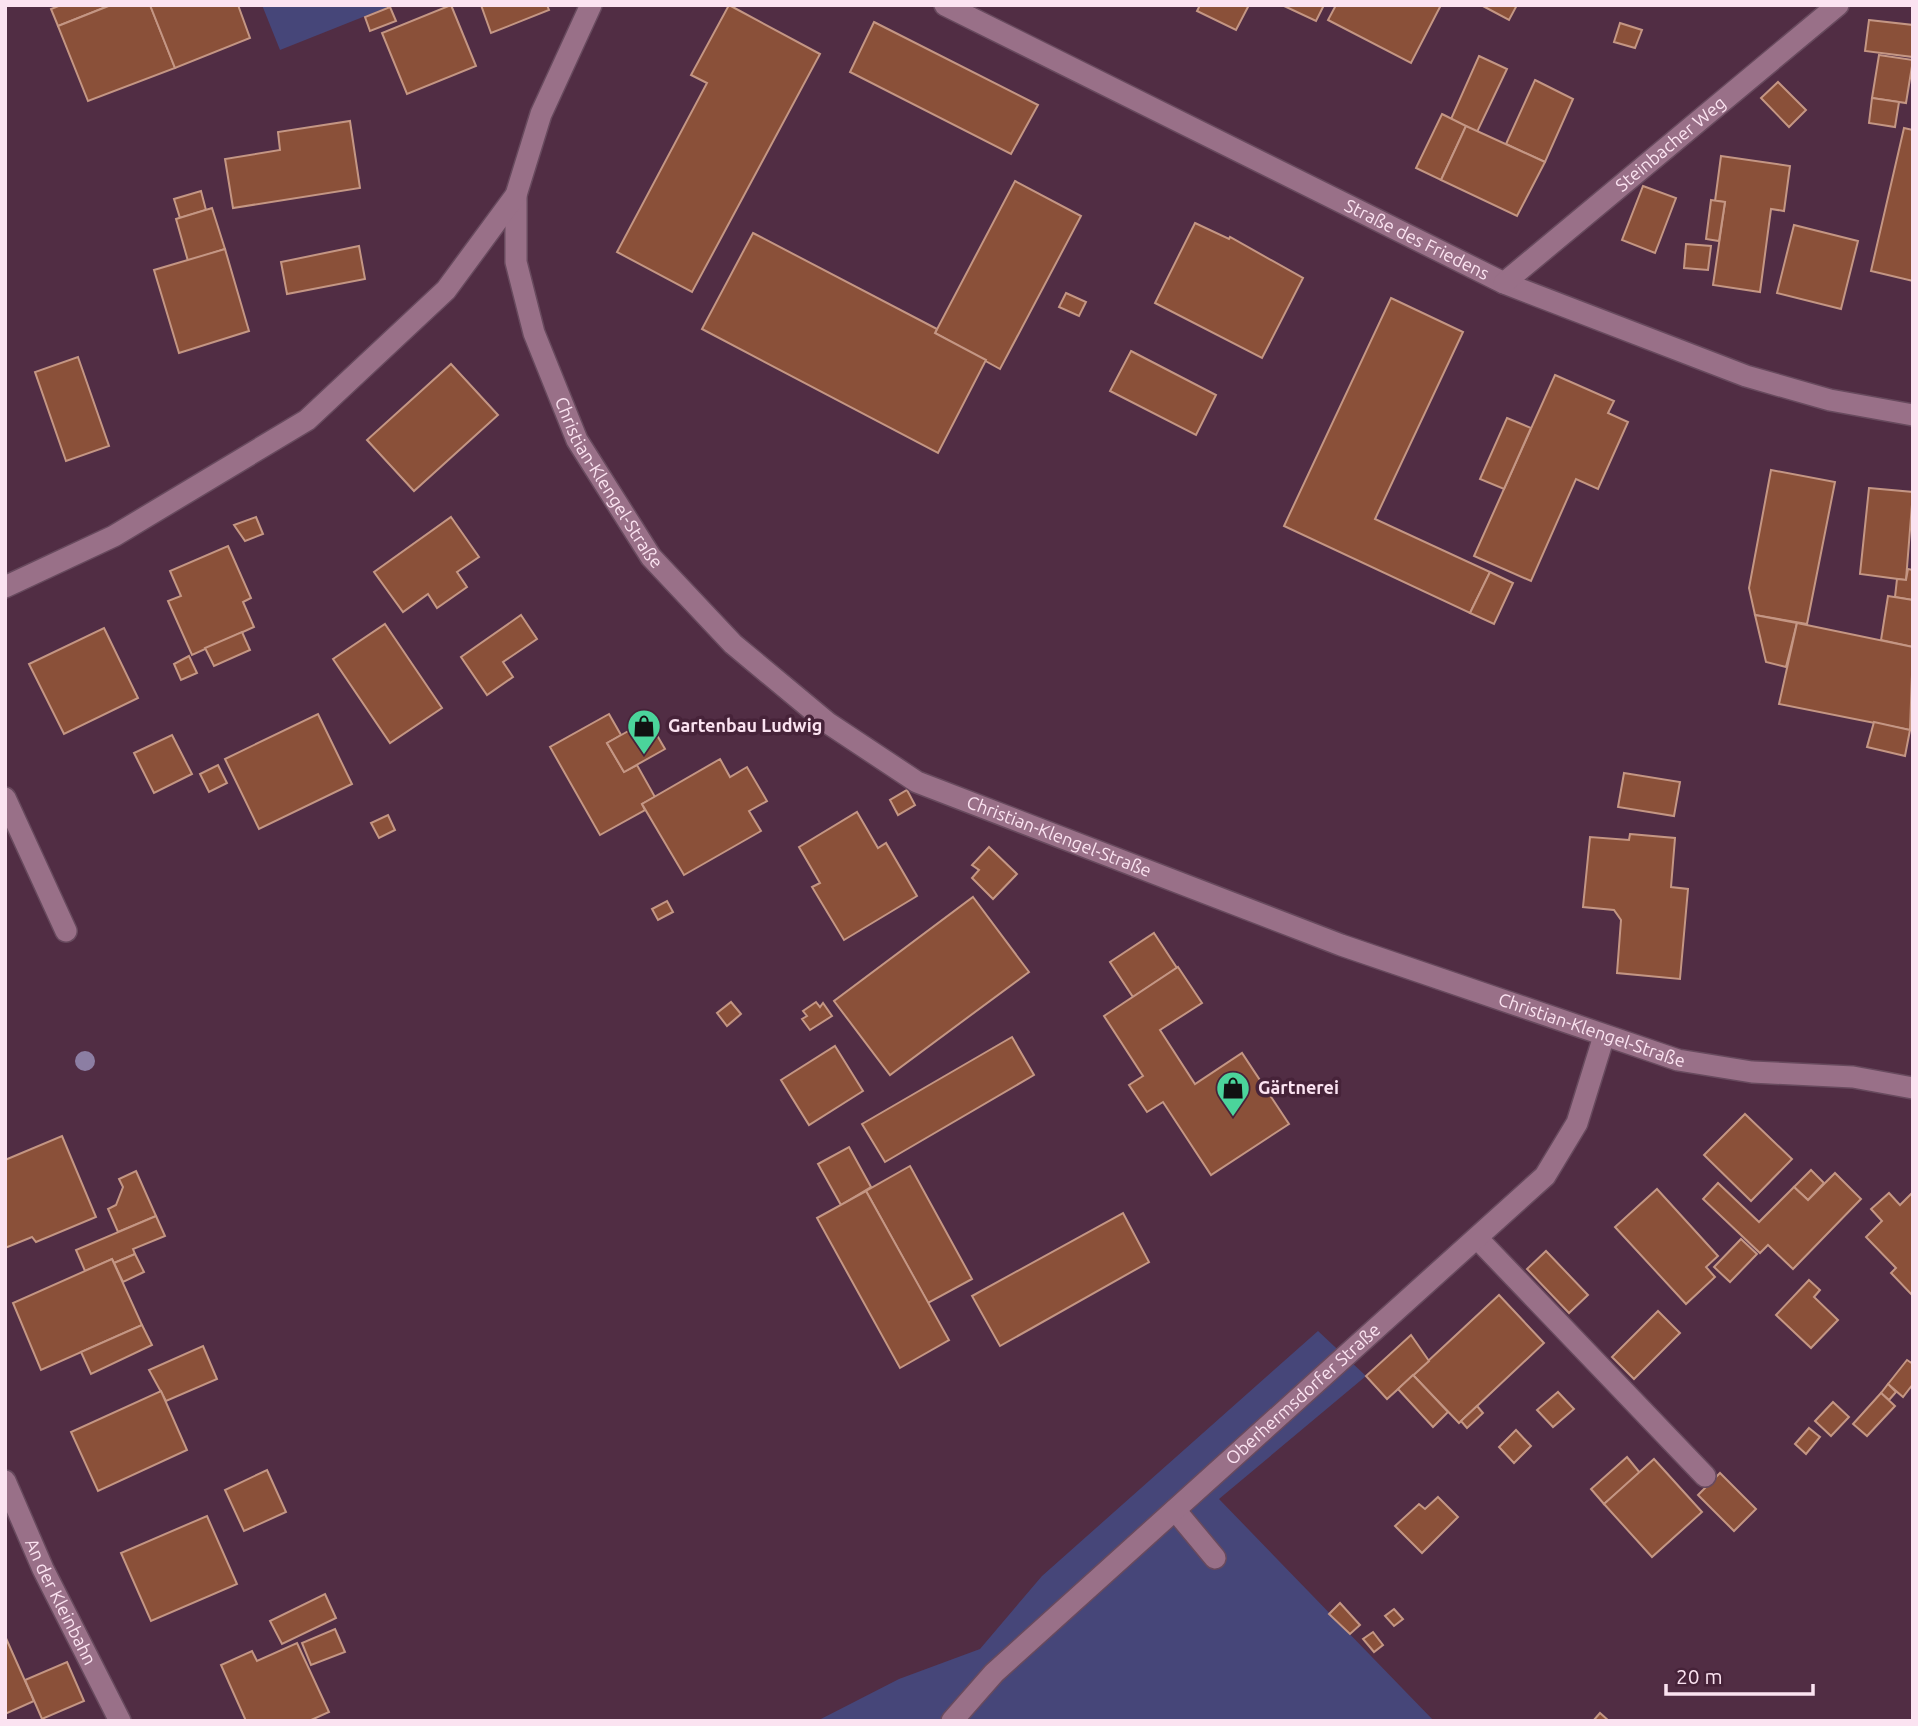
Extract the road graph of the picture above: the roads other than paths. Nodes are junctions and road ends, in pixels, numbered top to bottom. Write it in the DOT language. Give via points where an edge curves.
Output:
graph roads {
  1 [pos="591,5"];
  2 [pos="945,5"];
  3 [pos="1832,7"];
  4 [pos="977,12"];
  5 [pos="516,195"];
  6 [pos="1504,283"];
  7 [pos="1913,415"];
  8 [pos="5,587"];
  9 [pos="5,798"];
  10 [pos="66,931"];
  11 [pos="1604,1036"];
  12 [pos="1913,1088"];
  13 [pos="1478,1239"];
  14 [pos="1705,1476"];
  15 [pos="5,1481"];
  16 [pos="1175,1510"];
  17 [pos="1215,1558"];
  18 [pos="120,1721"];
  19 [pos="952,1721"];
  1 -- 5 [label="street, Christian-Klengel-Straße" via="541,114"];
  2 -- 4 [label="street, Straße des Friedens"];
  3 -- 6 [label="street, Steinbacher Weg"];
  4 -- 6 [label="street, Straße des Friedens"];
  5 -- 8 [label="street, Christian-Klengel-Straße" via="446,290 307,420 114,536"];
  5 -- 11 [label="street, Christian-Klengel-Straße" via="516,262 531,322 577,440 651,557 733,644 828,723 917,782 1341,945"];
  6 -- 7 [label="street, Straße des Friedens" via="1746,376 1830,400"];
  9 -- 10 [label="street"];
  11 -- 12 [label="street, Christian-Klengel-Straße" via="1678,1060 1744,1071 1853,1077"];
  11 -- 13 [label="street, Oberhermsdorfer Straße" via="1577,1123 1545,1176"];
  13 -- 14 [label="street"];
  13 -- 16 [label="street, Oberhermsdorfer Straße"];
  15 -- 18 [label="street, An der Kleinbahn" via="43,1569"];
  16 -- 17 [label="street"];
  16 -- 19 [label="street, Oberhermsdorfer Straße" via="994,1673"];
}
